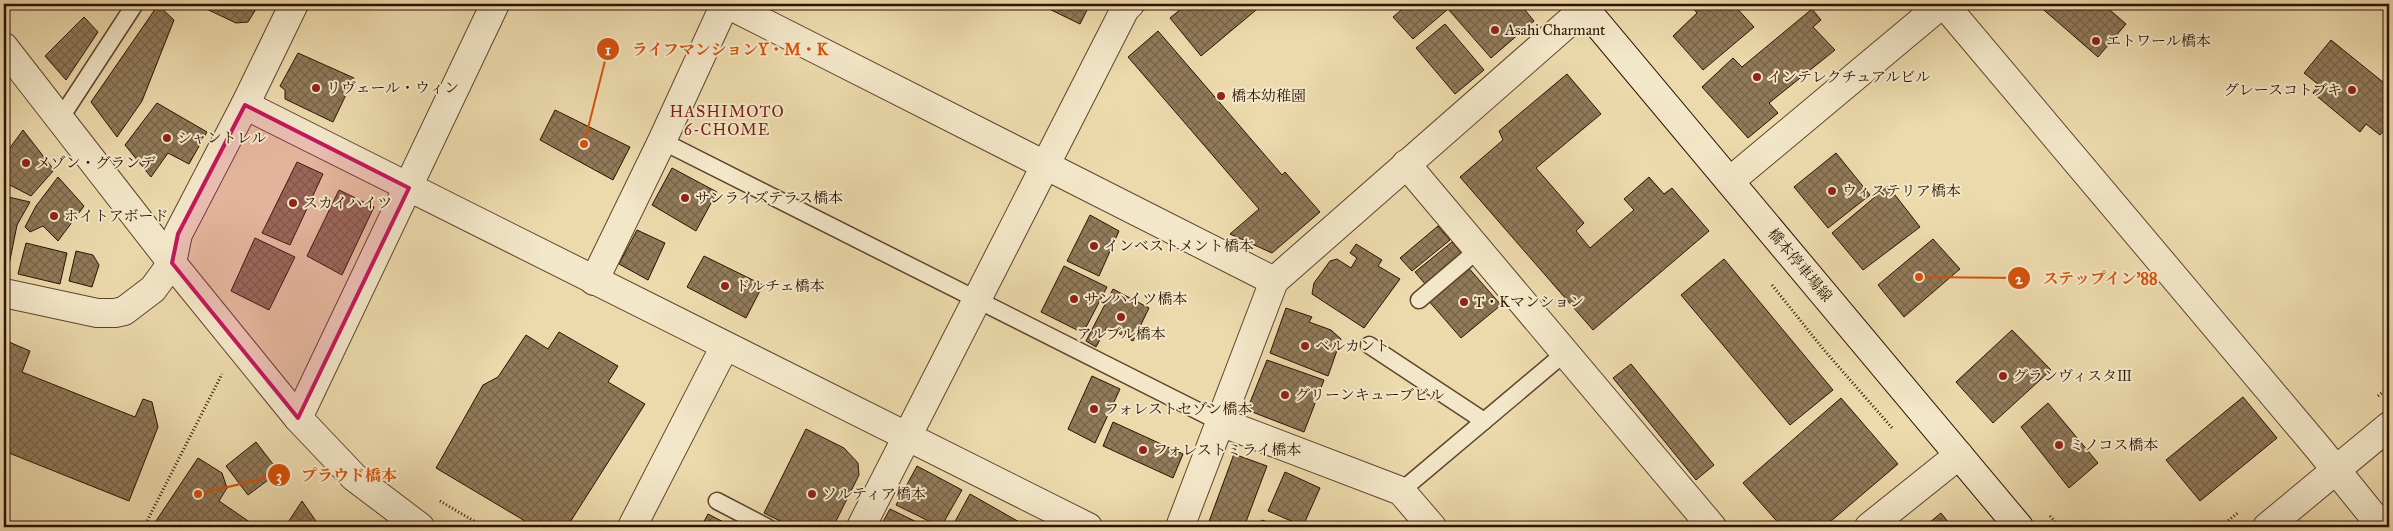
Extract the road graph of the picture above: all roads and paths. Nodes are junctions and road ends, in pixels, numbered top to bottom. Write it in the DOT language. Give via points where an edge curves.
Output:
graph roads {
  1 [pos="135,4"];
  2 [pos="294,4"];
  3 [pos="495,4"];
  4 [pos="726,4"];
  5 [pos="1130,4"];
  6 [pos="1943,4"];
  7 [pos="1583,6"];
  8 [pos="4,47"];
  9 [pos="245,105"];
  10 [pos="60,119"];
  11 [pos="662,142"];
  12 [pos="1045,164"];
  13 [pos="1406,164"];
  14 [pos="1730,181"];
  15 [pos="409,188"];
  16 [pos="1479,249"];
  17 [pos="172,263"];
  18 [pos="594,281"];
  19 [pos="1274,281"];
  20 [pos="4,293"];
  21 [pos="976,299"];
  22 [pos="1419,300"];
  23 [pos="1369,345"];
  24 [pos="725,346"];
  25 [pos="1566,352"];
  26 [pos="226,367"];
  27 [pos="298,418"];
  28 [pos="1220,422"];
  29 [pos="1484,422"];
  30 [pos="2389,426"];
  31 [pos="906,436"];
  32 [pos="1959,455"];
  33 [pos="2336,470"];
  34 [pos="1402,492"];
  35 [pos="717,501"];
  36 [pos="144,527"];
  37 [pos="420,527"];
  38 [pos="632,527"];
  39 [pos="767,527"];
  40 [pos="861,527"];
  41 [pos="1088,527"];
  42 [pos="1180,527"];
  43 [pos="1432,527"];
  44 [pos="1712,527"];
  45 [pos="1869,527"];
  46 [pos="2019,527"];
  47 [pos="2267,527"];
  48 [pos="2382,527"];
  1 -- 10 [label="lane"];
  2 -- 9 [label="street"];
  3 -- 15 [label="street"];
  4 -- 11 [label="street"];
  4 -- 12 [label="street"];
  5 -- 12 [label="street" via="1124,9"];
  6 -- 14 [label="street"];
  6 -- 33 [label="street"];
  7 -- 13 [label="street"];
  7 -- 14 [label="street, 橋本停車場線"];
  8 -- 10 [label="street"];
  9 -- 15 [label="street"];
  9 -- 17 [label="street" via="178,234"];
  10 -- 17 [label="street"];
  11 -- 18 [label="street"];
  11 -- 21 [label="lane"];
  12 -- 19 [label="street"];
  12 -- 21 [label="street"];
  13 -- 16 [label="street"];
  13 -- 19 [label="street"];
  14 -- 32 [label="street, 橋本停車場線"];
  15 -- 18 [label="street"];
  15 -- 27 [label="street"];
  16 -- 22 [label="lane"];
  16 -- 25 [label="street"];
  17 -- 20 [label="street" via="153,290 124,311 115,313 97,313"];
  17 -- 27 [label="street"];
  18 -- 24 [label="street"];
  19 -- 28 [label="street"];
  21 -- 28 [label="lane"];
  21 -- 31 [label="street"];
  23 -- 29 [label="lane"];
  24 -- 31 [label="street"];
  24 -- 38 [label="street"];
  25 -- 29 [label="lane"];
  25 -- 44 [label="street"];
  26 -- 36 [label="path"];
  27 -- 37 [label="street" via="354,477"];
  28 -- 34 [label="street"];
  28 -- 42 [label="street"];
  29 -- 34 [label="lane"];
  30 -- 33 [label="street"];
  31 -- 40 [label="street"];
  31 -- 41 [label="street"];
  32 -- 45 [label="street"];
  32 -- 46 [label="street, 橋本停車場線"];
  33 -- 47 [label="street"];
  33 -- 48 [label="street"];
  34 -- 43 [label="street"];
  35 -- 39 [label="lane"];
}
